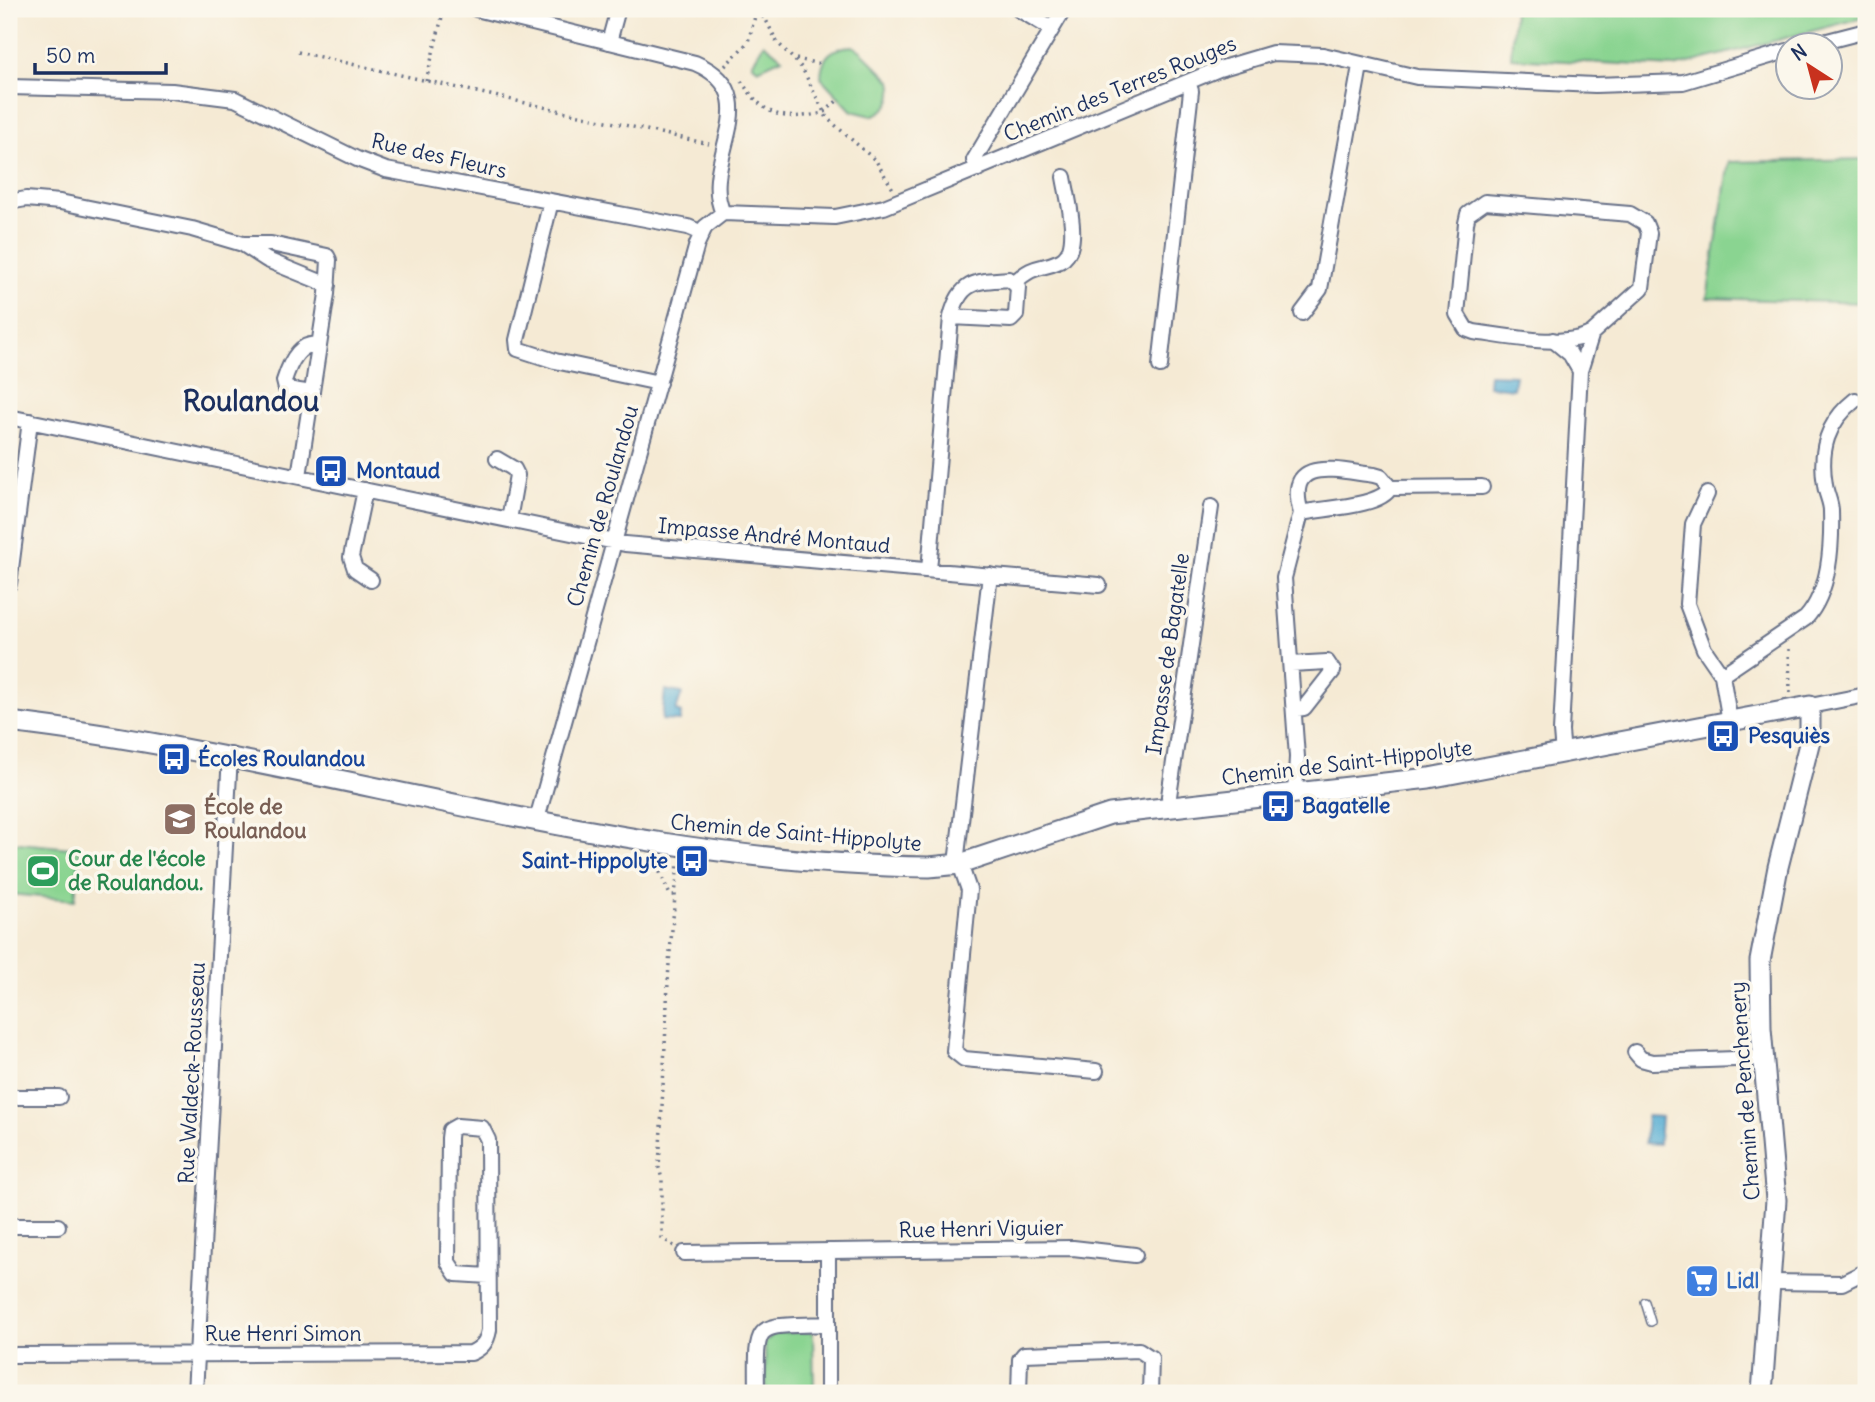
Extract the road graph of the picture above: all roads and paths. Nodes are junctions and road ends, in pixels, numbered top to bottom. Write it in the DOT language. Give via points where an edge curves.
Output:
graph roads {
  1 [pos="444,9"];
  2 [pos="476,9"];
  3 [pos="618,9"];
  4 [pos="1018,9"];
  5 [pos="1064,9"];
  6 [pos="757,11"];
  7 [pos="1052,29"];
  8 [pos="1866,31"];
  9 [pos="1843,37"];
  10 [pos="609,42"];
  11 [pos="298,52"];
  12 [pos="1773,55"];
  13 [pos="793,59"];
  14 [pos="821,64"];
  15 [pos="1360,66"];
  16 [pos="719,79"];
  17 [pos="426,81"];
  18 [pos="1188,82"];
  19 [pos="9,87"];
  20 [pos="840,99"];
  21 [pos="824,113"];
  22 [pos="717,146"];
  23 [pos="978,169"];
  24 [pos="1064,177"];
  25 [pos="9,193"];
  26 [pos="26,199"];
  27 [pos="551,201"];
  28 [pos="898,201"];
  29 [pos="9,202"];
  30 [pos="723,213"];
  31 [pos="702,233"];
  32 [pos="243,244"];
  33 [pos="1015,282"];
  34 [pos="328,285"];
  35 [pos="1302,313"];
  36 [pos="951,317"];
  37 [pos="1592,333"];
  38 [pos="1553,340"];
  39 [pos="319,345"];
  40 [pos="1160,366"];
  41 [pos="1580,371"];
  42 [pos="659,383"];
  43 [pos="312,393"];
  44 [pos="1854,400"];
  45 [pos="9,417"];
  46 [pos="30,421"];
  47 [pos="497,459"];
  48 [pos="299,477"];
  49 [pos="1482,487"];
  50 [pos="1390,488"];
  51 [pos="365,491"];
  52 [pos="1707,494"];
  53 [pos="1211,507"];
  54 [pos="1301,513"];
  55 [pos="509,520"];
  56 [pos="616,542"];
  57 [pos="929,570"];
  58 [pos="990,575"];
  59 [pos="370,580"];
  60 [pos="9,583"];
  61 [pos="1099,585"];
  62 [pos="1781,635"];
  63 [pos="1291,663"];
  64 [pos="1722,675"];
  65 [pos="1866,695"];
  66 [pos="1801,708"];
  67 [pos="1295,709"];
  68 [pos="9,722"];
  69 [pos="1730,722"];
  70 [pos="1563,754"];
  71 [pos="230,755"];
  72 [pos="1295,794"];
  73 [pos="1170,807"];
  74 [pos="537,819"];
  75 [pos="656,843"];
  76 [pos="680,847"];
  77 [pos="960,864"];
  78 [pos="674,895"];
  79 [pos="1635,1052"];
  80 [pos="1763,1058"];
  81 [pos="1096,1071"];
  82 [pos="9,1097"];
  83 [pos="59,1097"];
  84 [pos="9,1226"];
  85 [pos="58,1226"];
  86 [pos="828,1252"];
  87 [pos="684,1253"];
  88 [pos="1135,1255"];
  89 [pos="1866,1271"];
  90 [pos="488,1276"];
  91 [pos="1772,1282"];
  92 [pos="1645,1303"];
  93 [pos="1651,1322"];
  94 [pos="828,1324"];
  95 [pos="9,1355"];
  96 [pos="197,1355"];
  97 [pos="195,1393"];
  98 [pos="757,1393"];
  99 [pos="828,1393"];
  100 [pos="1019,1393"];
  101 [pos="1150,1393"];
  102 [pos="1762,1393"];
  1 -- 17 [label="path"];
  2 -- 10 [label="street"];
  3 -- 10 [label="street"];
  4 -- 7 [label="street"];
  5 -- 7 [label="street"];
  6 -- 13 [label="path"];
  6 -- 16 [label="path" via="748,41"];
  7 -- 23 [label="street" via="974,160"];
  8 -- 9 [label="street"];
  10 -- 16 [label="street" via="695,63"];
  11 -- 17 [label="path"];
  12 -- 15 [label="street, Chemin des Terres Rouges" via="1692,80 1643,85 1444,79"];
  13 -- 14 [label="path"];
  13 -- 21 [label="path"];
  15 -- 18 [label="street, Chemin des Terres Rouges" via="1323,55 1273,54"];
  15 -- 35 [label="street" via="1320,289"];
  16 -- 21 [label="path" via="740,79 756,102 775,115"];
  16 -- 30 [label="street" via="733,111 716,183"];
  17 -- 22 [label="path"];
  18 -- 23 [label="street, Chemin des Terres Rouges"];
  18 -- 40 [label="street" via="1191,91"];
  19 -- 27 [label="street, Rue des Fleurs" via="172,91 235,99 377,167"];
  20 -- 21 [label="path"];
  21 -- 28 [label="path" via="876,162"];
  23 -- 28 [label="street, Chemin des Terres Rouges"];
  24 -- 33 [label="street" via="1073,239 1070,250 1063,260 1031,268"];
  25 -- 26 [label="street"];
  26 -- 29 [label="street"];
  26 -- 32 [label="street" via="192,229"];
  27 -- 31 [label="street, Rue des Fleurs"];
  27 -- 42 [label="street" via="518,349"];
  28 -- 30 [label="street, Chemin des Terres Rouges" via="835,217"];
  30 -- 31 [label="street"];
  31 -- 42 [label="street, Chemin de Roulandou"];
  32 -- 34 [label="street" via="267,260"];
  32 -- 34 [label="street" via="271,244 325,255"];
  33 -- 36 [label="street" via="1006,279 964,288"];
  33 -- 36 [label="street" via="1018,307 1012,320"];
  34 -- 39 [label="street"];
  36 -- 57 [label="street"];
  37 -- 38 [label="street"];
  37 -- 38 [label="street" via="1642,288 1649,233 1646,223 1630,214 1485,202 1475,206 1465,223 1460,322 1474,332"];
  37 -- 41 [label="street"];
  38 -- 41 [label="street" via="1570,354"];
  39 -- 43 [label="street"];
  39 -- 43 [label="street" via="308,345 298,353 284,381 286,389"];
  41 -- 70 [label="street"];
  42 -- 56 [label="street, Chemin de Roulandou"];
  43 -- 48 [label="street"];
  44 -- 62 [label="street" via="1828,430 1824,480 1832,511 1822,593 1806,618"];
  45 -- 46 [label="street, Impasse André Montaud"];
  46 -- 48 [label="street, Impasse André Montaud"];
  46 -- 60 [label="street"];
  47 -- 55 [label="street" via="517,475"];
  48 -- 51 [label="street, Impasse André Montaud"];
  49 -- 50 [label="street"];
  50 -- 54 [label="street" via="1373,501"];
  50 -- 54 [label="street" via="1374,475 1315,469 1300,480 1297,501"];
  51 -- 55 [label="street, Impasse André Montaud"];
  51 -- 59 [label="street" via="351,557 355,569"];
  52 -- 64 [label="street" via="1693,524 1687,604 1704,649"];
  53 -- 73 [label="street, Impasse de Bagatelle"];
  54 -- 63 [label="street" via="1284,578"];
  55 -- 56 [label="street, Impasse André Montaud"];
  56 -- 57 [label="street, Impasse André Montaud"];
  56 -- 74 [label="street, Chemin de Roulandou"];
  57 -- 58 [label="street, Impasse André Montaud"];
  58 -- 61 [label="street, Impasse André Montaud"];
  58 -- 77 [label="street" via="957,855"];
  62 -- 64 [label="street"];
  62 -- 66 [label="path" via="1789,648 1788,677"];
  63 -- 67 [label="street"];
  63 -- 67 [label="street" via="1322,661 1333,671 1304,708"];
  64 -- 69 [label="street"];
  65 -- 66 [label="street, Chemin de Saint-Hippolyte"];
  66 -- 69 [label="street, Chemin de Saint-Hippolyte"];
  66 -- 80 [label="street, Chemin de Penchenery" via="1810,740 1764,934 1759,986"];
  67 -- 72 [label="street"];
  68 -- 71 [label="street, Chemin de Saint-Hippolyte"];
  69 -- 70 [label="street, Chemin de Saint-Hippolyte"];
  70 -- 72 [label="street, Chemin de Saint-Hippolyte" via="1429,778"];
  71 -- 74 [label="street, Chemin de Saint-Hippolyte"];
  71 -- 96 [label="street, Rue Waldeck-Rousseau"];
  72 -- 73 [label="street, Chemin de Saint-Hippolyte"];
  73 -- 77 [label="street, Chemin de Saint-Hippolyte" via="1091,818"];
  74 -- 75 [label="street, Chemin de Saint-Hippolyte"];
  75 -- 76 [label="street, Chemin de Saint-Hippolyte"];
  75 -- 78 [label="path" via="654,863"];
  76 -- 77 [label="street, Chemin de Saint-Hippolyte" via="909,867"];
  76 -- 78 [label="path"];
  77 -- 81 [label="street" via="969,890 954,1051 958,1056"];
  78 -- 87 [label="path" via="659,1168 663,1241"];
  79 -- 80 [label="street" via="1652,1062"];
  80 -- 91 [label="street, Chemin de Penchenery" via="1776,1199"];
  82 -- 83 [label="street"];
  84 -- 85 [label="street"];
  86 -- 87 [label="street, Rue Henri Viguier"];
  86 -- 88 [label="street, Rue Henri Viguier" via="1073,1248"];
  86 -- 94 [label="street"];
  89 -- 91 [label="street" via="1842,1283"];
  90 -- 90 [label="street, Rue Henri Simon" via="487,1135 478,1126 457,1126 450,1130 449,1138 448,1262 456,1274"];
  90 -- 96 [label="street, Rue Henri Simon" via="488,1338 471,1353"];
  91 -- 102 [label="street, Chemin de Penchenery"];
  92 -- 93 [label="lane"];
  94 -- 98 [label="street" via="770,1327 761,1333 756,1343"];
  94 -- 99 [label="street"];
  95 -- 96 [label="street, Rue Henri Simon"];
  96 -- 97 [label="street, Rue Waldeck-Rousseau"];
  100 -- 101 [label="street" via="1020,1359 1030,1351 1139,1350 1151,1358"];
}
